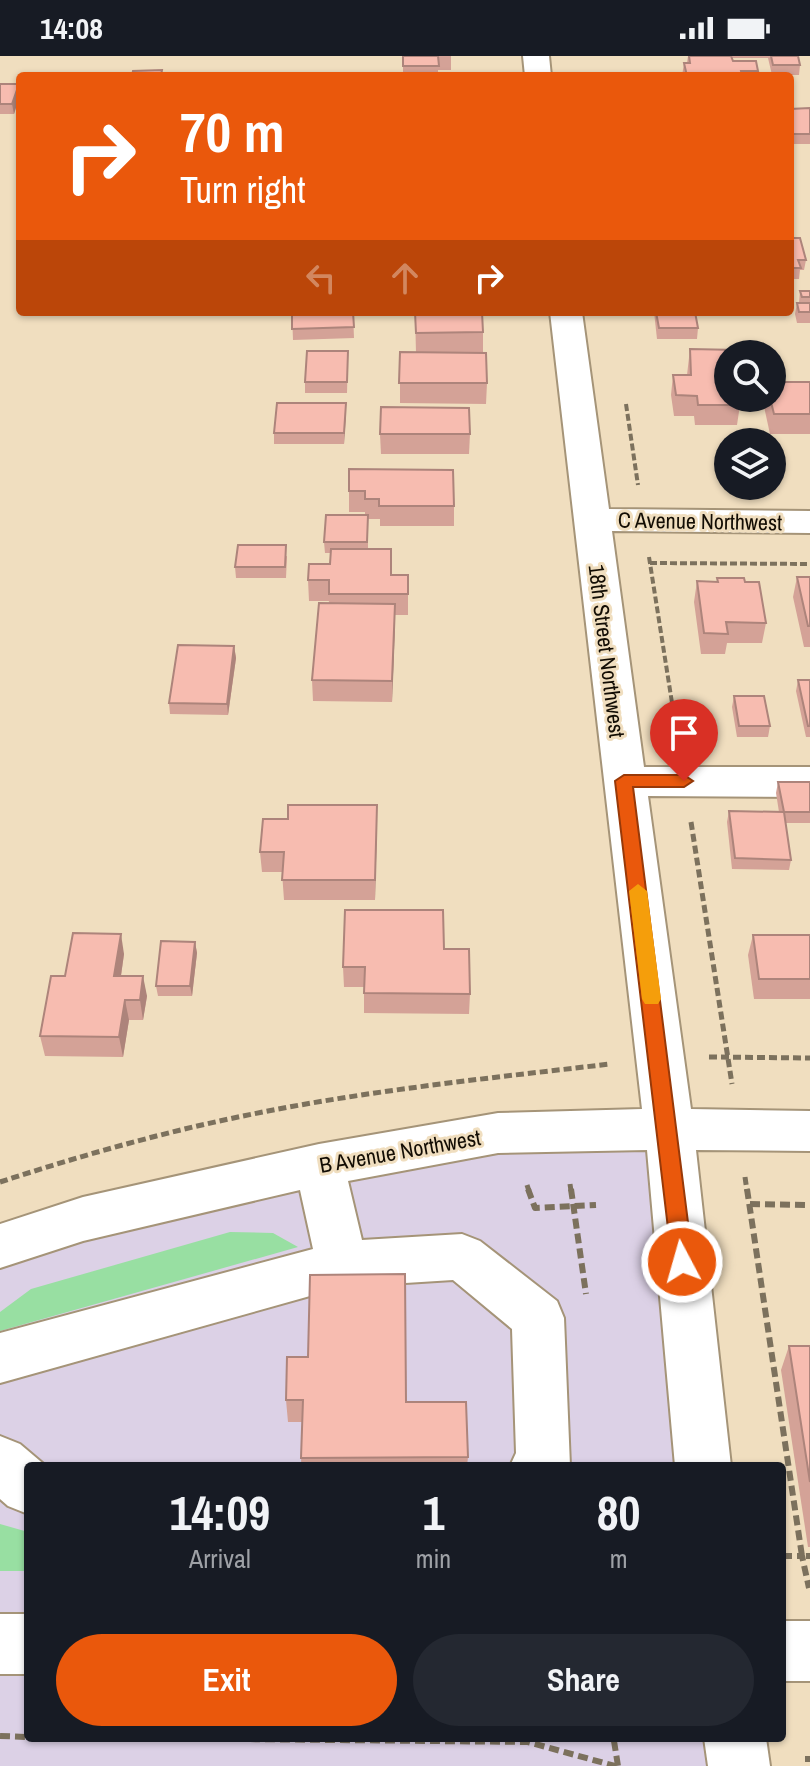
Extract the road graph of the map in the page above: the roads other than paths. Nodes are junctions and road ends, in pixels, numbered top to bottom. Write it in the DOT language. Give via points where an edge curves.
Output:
graph roads {
  1 [pos="566,316"];
  2 [pos="590,520"];
  3 [pos="810,522"];
  4 [pos="624,781"];
  5 [pos="810,782"];
  6 [pos="669,1129"];
  7 [pos="810,1131"];
  8 [pos="319,1165"];
  9 [pos="0,1246"];
  10 [pos="342,1264"];
  11 [pos="0,1358"];
  12 [pos="544,1462"];
  13 [pos="703,1462"];
  14 [pos="0,1463"];
  15 [pos="24,1484"];
  16 [pos="0,1644"];
  17 [pos="24,1644"];
  18 [pos="786,1651"];
  19 [pos="810,1651"];
  20 [pos="736,1742"];
  21 [pos="739,1766"];
  1 -- 2 [label="street, 18th Street Northwest"];
  2 -- 3 [label="street, C Avenue Northwest"];
  2 -- 4 [label="street, 18th Street Northwest"];
  4 -- 5 [label="street"];
  4 -- 6 [label="street, 18th Street Northwest"];
  6 -- 7 [label="street, B Avenue Northwest"];
  6 -- 8 [label="street, B Avenue Northwest" via="498,1133"];
  6 -- 13 [label="street, 18th Street Northwest"];
  8 -- 9 [label="street, B Avenue Northwest" via="83,1219"];
  8 -- 10 [label="street"];
  10 -- 11 [label="street"];
  10 -- 12 [label="street" via="462,1257 538,1318"];
  14 -- 15 [label="street"];
  16 -- 17 [label="street"];
  18 -- 19 [label="street"];
  20 -- 21 [label="street"];
}
